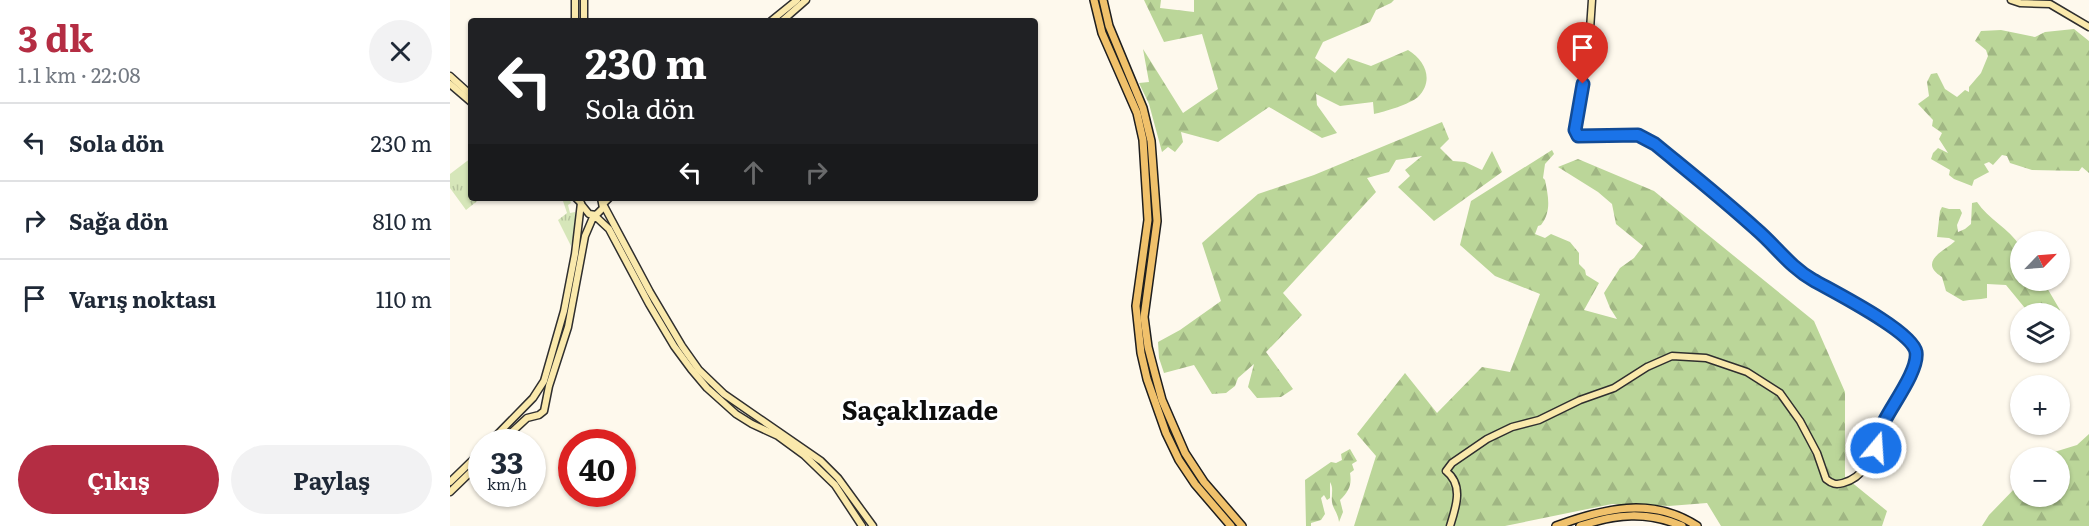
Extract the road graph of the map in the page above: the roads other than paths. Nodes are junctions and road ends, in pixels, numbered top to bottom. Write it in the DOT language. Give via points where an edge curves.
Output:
graph roads {
  1 [pos="575,0"];
  2 [pos="584,0"];
  3 [pos="797,0"];
  4 [pos="806,0"];
  5 [pos="1094,0"];
  6 [pos="1102,0"];
  7 [pos="1592,0"];
  8 [pos="2011,0"];
  9 [pos="575,18"];
  10 [pos="584,18"];
  11 [pos="775,18"];
  12 [pos="785,18"];
  13 [pos="2089,27"];
  14 [pos="450,76"];
  15 [pos="450,84"];
  16 [pos="468,92"];
  17 [pos="468,99"];
  18 [pos="579,201"];
  19 [pos="580,201"];
  20 [pos="602,201"];
  21 [pos="594,215"];
  22 [pos="503,429"];
  23 [pos="515,429"];
  24 [pos="468,465"];
  25 [pos="468,475"];
  26 [pos="450,482"];
  27 [pos="450,492"];
  28 [pos="862,526"];
  29 [pos="873,526"];
  30 [pos="1231,526"];
  31 [pos="1242,526"];
  32 [pos="1450,526"];
  33 [pos="1556,526"];
  34 [pos="1580,526"];
  35 [pos="1682,526"];
  36 [pos="1697,526"];
  1 -- 9 [label="main road"];
  2 -- 10 [label="main road"];
  3 -- 11 [label="main road"];
  4 -- 12 [label="main road"];
  5 -- 30 [label="main road" via="1102,33 1137,113 1143,140 1148,220 1136,306 1147,379 1179,460"];
  6 -- 31 [label="main road" via="1143,108 1151,141 1157,221 1144,317 1155,374 1185,453"];
  7 -- 32 [label="main road" via="1575,130 1578,136 1638,135 1655,144 1758,230 1785,260 1904,336 1916,352 1915,362 1882,425 1868,464 1846,482 1836,484 1826,479 1800,421 1780,393 1747,372 1706,358 1672,356 1614,388 1487,439 1452,463 1446,471 1453,476 1458,492"];
  8 -- 13 [label="main road" via="2050,4"];
  14 -- 16 [label="main road"];
  15 -- 17 [label="main road"];
  18 -- 22 [label="main road" via="575,254 564,311 544,381"];
  19 -- 21 [label="main road"];
  20 -- 21 [label="main road" via="602,211"];
  20 -- 29 [label="main road" via="650,292 699,370 724,394 821,460"];
  21 -- 23 [label="main road" via="585,236 568,327 544,411 527,418"];
  21 -- 28 [label="main road" via="609,229 655,315 707,388 736,414 804,455 835,484"];
  24 -- 26 [label="main road"];
  25 -- 27 [label="main road"];
  33 -- 36 [label="main road" via="1620,507 1658,510"];
  34 -- 35 [label="main road" via="1627,515 1656,517"];
}
